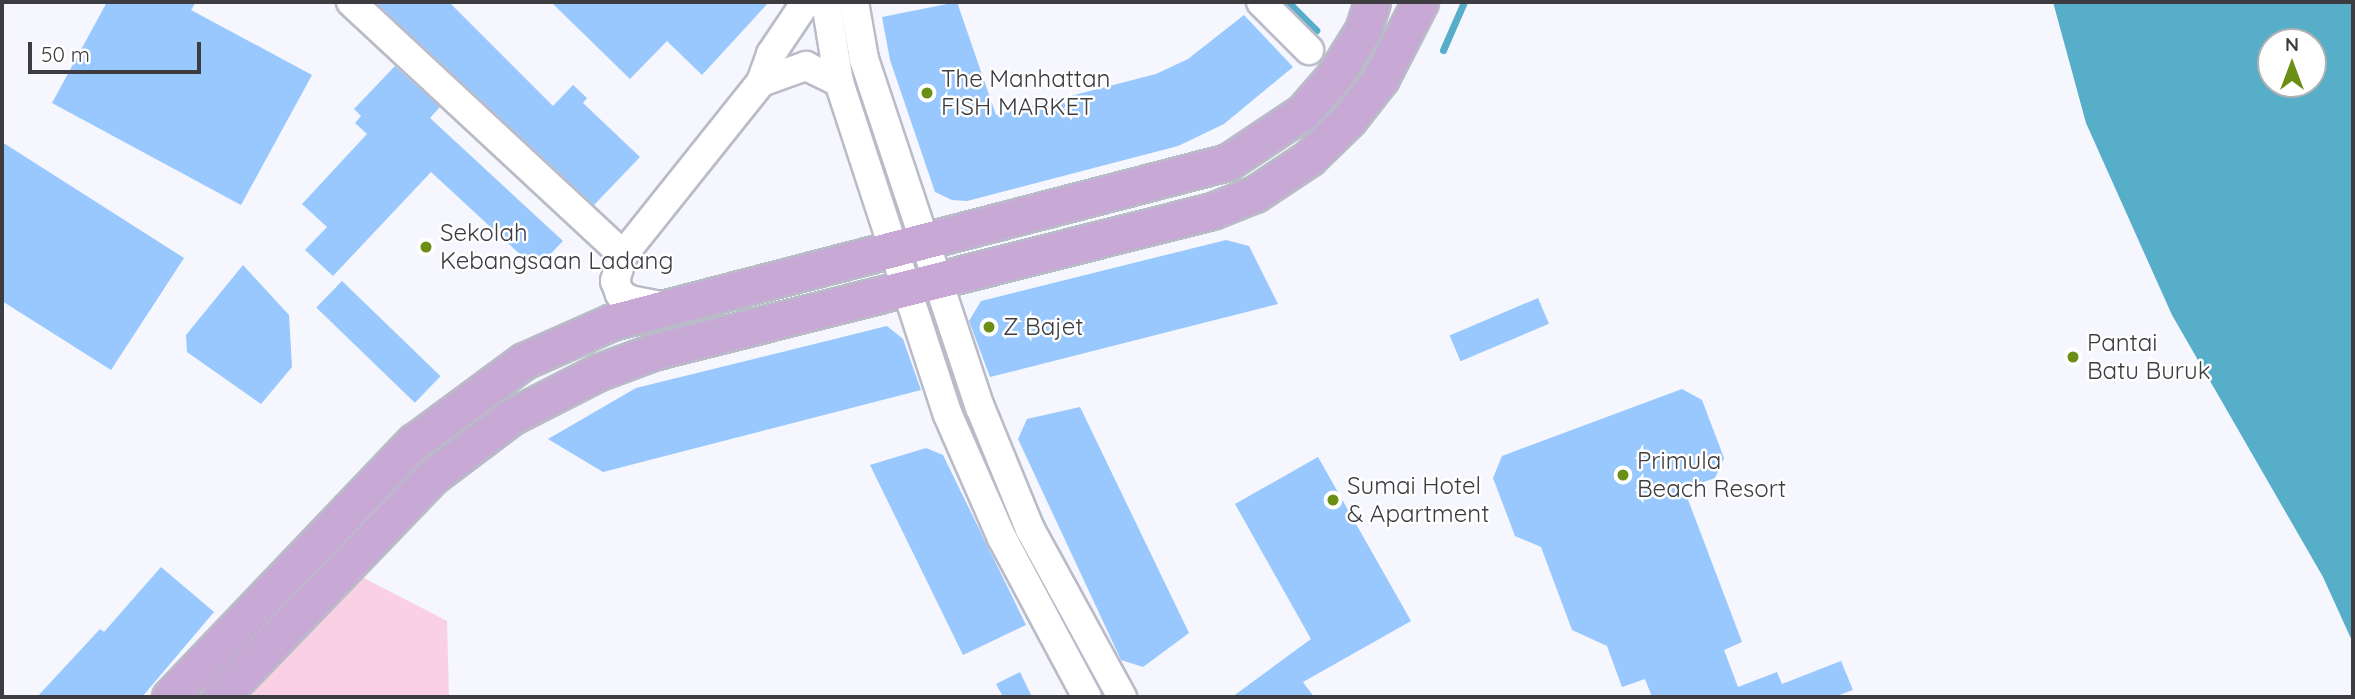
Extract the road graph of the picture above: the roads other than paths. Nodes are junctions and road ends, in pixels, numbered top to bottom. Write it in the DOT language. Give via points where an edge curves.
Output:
graph roads {
  1 [pos="351,2"];
  2 [pos="806,2"];
  3 [pos="825,2"];
  4 [pos="854,2"];
  5 [pos="1261,2"];
  6 [pos="1372,2"];
  7 [pos="1420,2"];
  8 [pos="1310,50"];
  9 [pos="761,82"];
  10 [pos="839,82"];
  11 [pos="908,246"];
  12 [pos="623,255"];
  13 [pos="921,285"];
  14 [pos="667,307"];
  15 [pos="170,697"];
  16 [pos="220,697"];
  17 [pos="1087,697"];
  18 [pos="1122,697"];
  1 -- 12 [label="street"];
  2 -- 9 [label="street" via="771,54"];
  3 -- 10 [label="street"];
  4 -- 11 [label="street"];
  5 -- 8 [label="street"];
  6 -- 11 [label="main road" via="1363,30 1335,75 1303,112 1228,162"];
  7 -- 13 [label="main road" via="1381,78 1349,120 1309,158 1255,194 1212,211"];
  9 -- 10 [label="street" via="806,66"];
  9 -- 12 [label="street"];
  10 -- 11 [label="street"];
  11 -- 13 [label="street"];
  11 -- 14 [label="main road"];
  12 -- 14 [label="street" via="615,281 620,294"];
  13 -- 16 [label="main road" via="653,352 599,372 511,417 434,475"];
  13 -- 17 [label="street" via="948,415 1002,538"];
  13 -- 18 [label="street" via="980,407 1030,529"];
  14 -- 15 [label="main road" via="612,322 524,361 423,435"];
}
